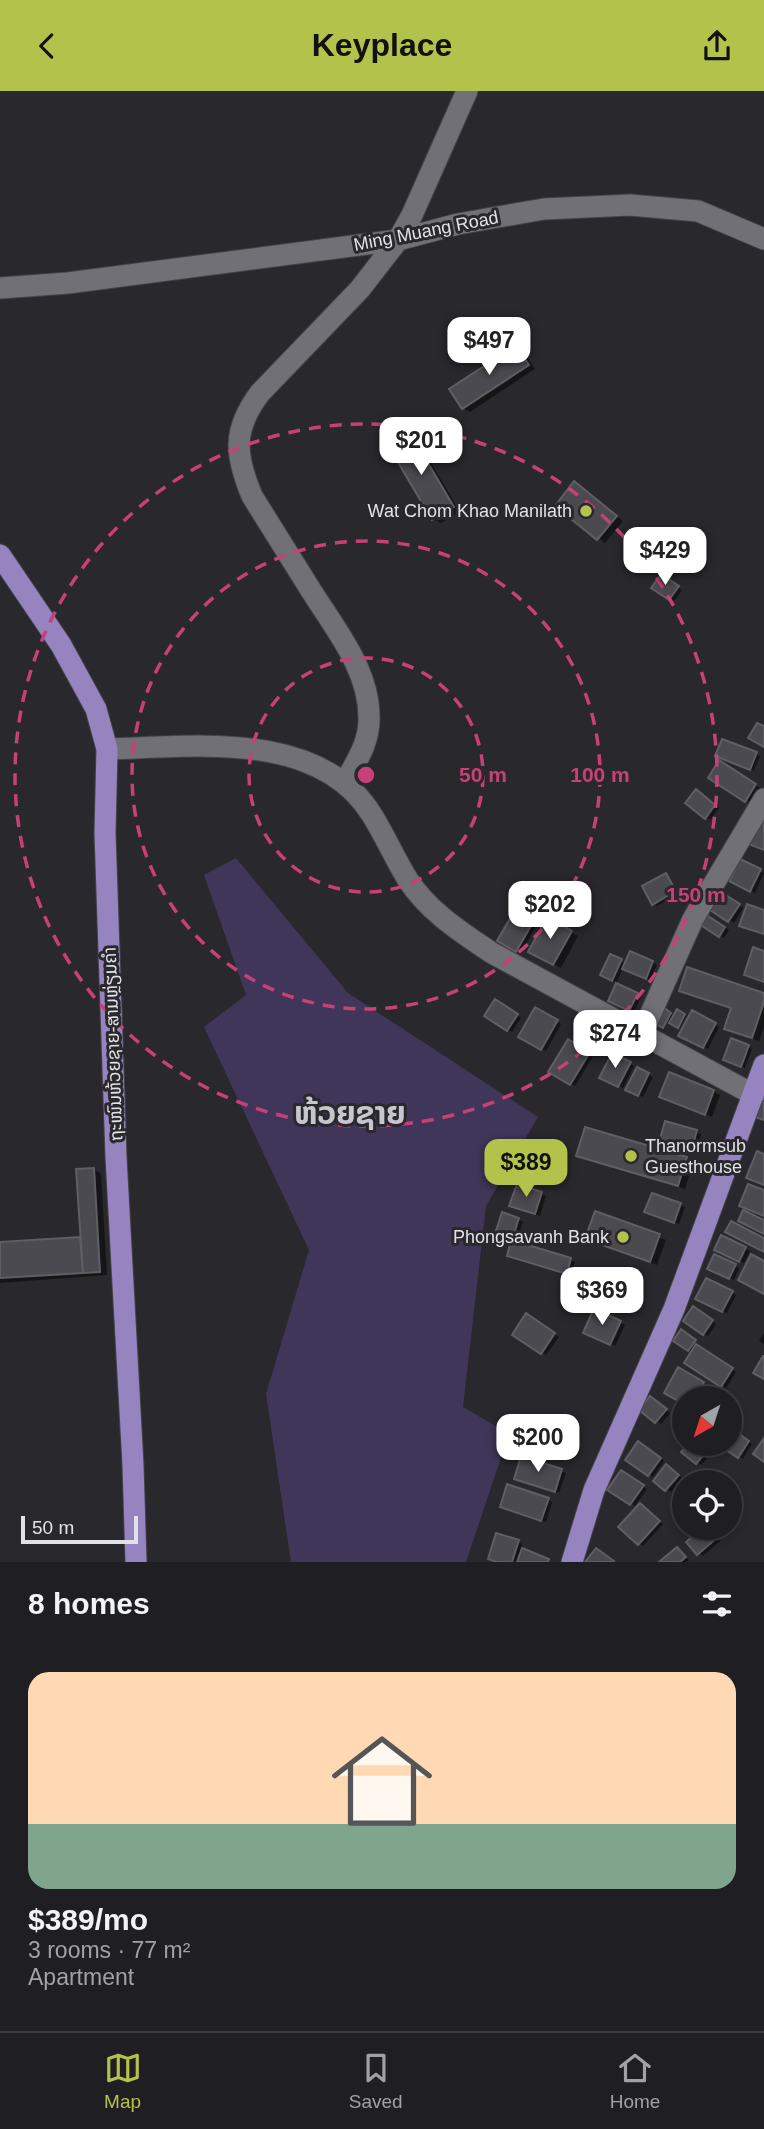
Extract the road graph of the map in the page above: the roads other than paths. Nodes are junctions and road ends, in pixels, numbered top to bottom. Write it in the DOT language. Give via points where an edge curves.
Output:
graph roads {
  1 [pos="467,91"];
  2 [pos="764,239"];
  3 [pos="398,240"];
  4 [pos="0,288"];
  5 [pos="0,555"];
  6 [pos="107,749"];
  7 [pos="345,782"];
  8 [pos="764,799"];
  9 [pos="642,1033"];
  10 [pos="764,1065"];
  11 [pos="757,1097"];
  12 [pos="136,1562"];
  13 [pos="572,1562"];
  1 -- 3 [label="street"];
  2 -- 3 [label="street, Ming Muang Road" via="698,211 630,205 544,209"];
  3 -- 4 [label="street, Ming Muang Road"];
  3 -- 7 [label="street" via="360,289 260,393 248,410 238,447 252,496 354,659 366,691 368,734"];
  5 -- 6 [label="main road, ຖະໜົນຫ້ວຍຊາຍ-ສາມຫຼ່ຽມຄຳ" via="61,645 96,709"];
  6 -- 7 [label="street" via="233,746 288,756 321,767"];
  6 -- 12 [label="main road, ຖະໜົນຫ້ວຍຊາຍ-ສາມຫຼ່ຽມຄຳ" via="104,833"];
  7 -- 9 [label="street" via="371,812 409,881 433,910 492,953"];
  8 -- 9 [label="street" via="693,919"];
  9 -- 11 [label="street"];
  10 -- 11 [label="main road"];
  11 -- 13 [label="main road" via="674,1309 594,1490"];
}
